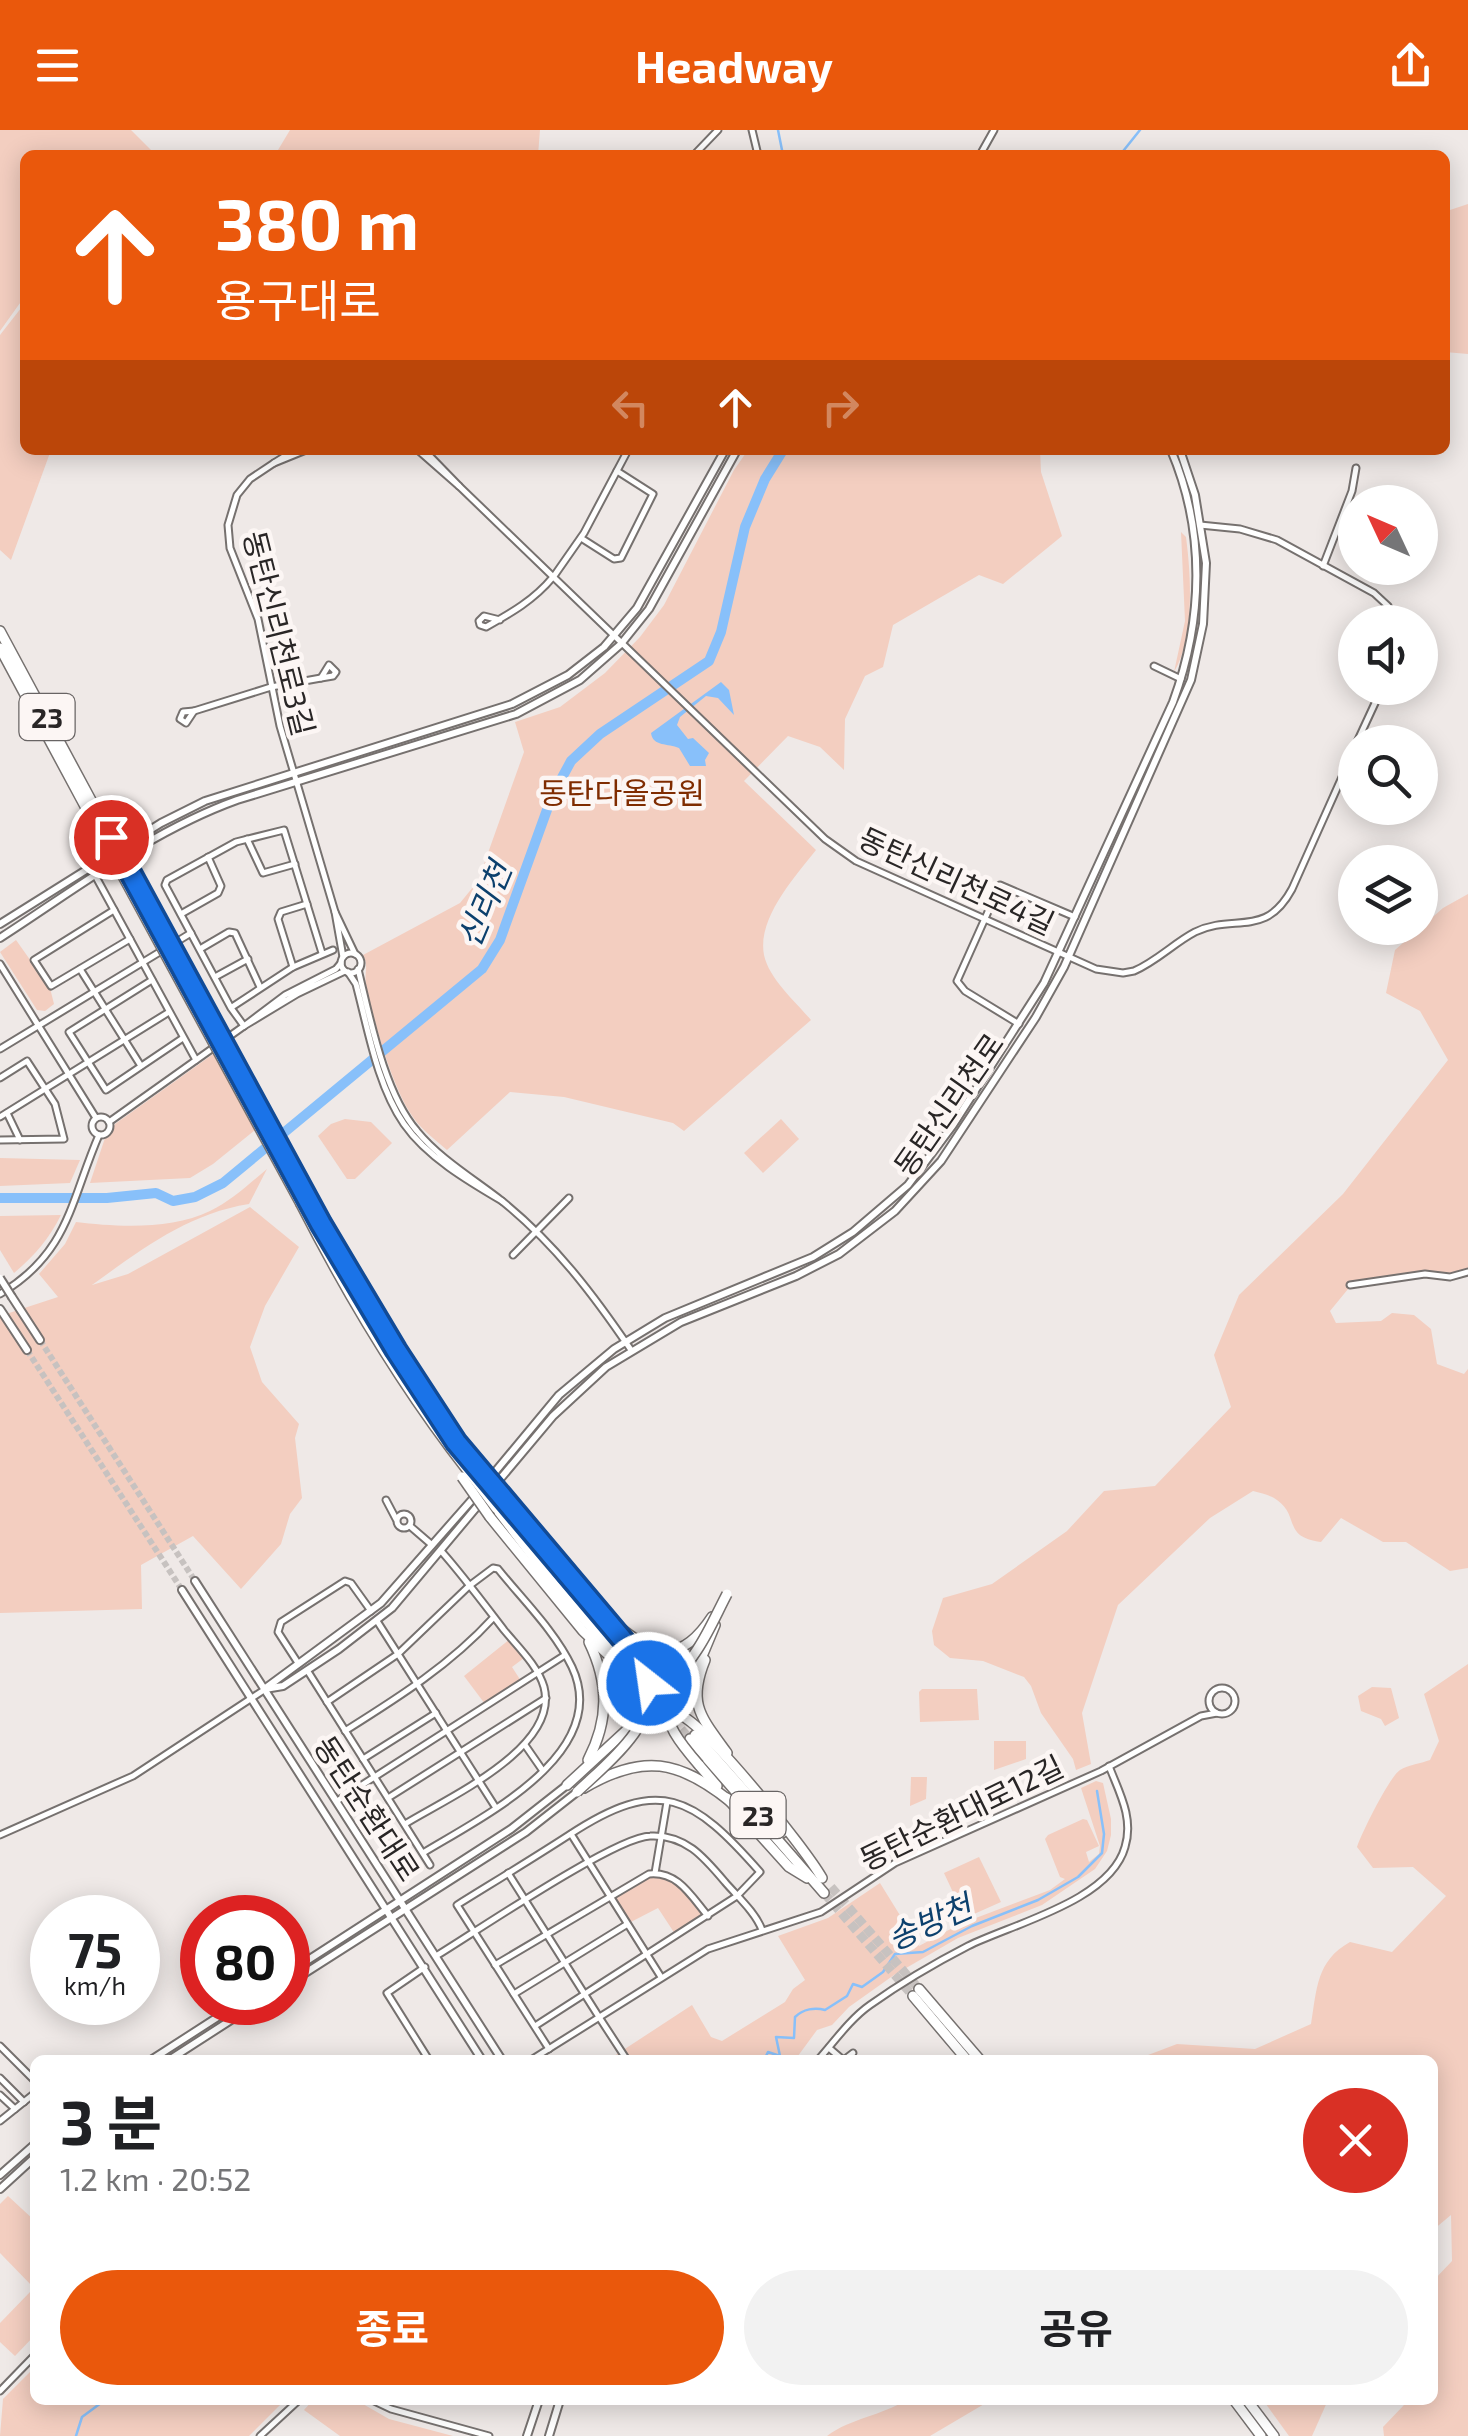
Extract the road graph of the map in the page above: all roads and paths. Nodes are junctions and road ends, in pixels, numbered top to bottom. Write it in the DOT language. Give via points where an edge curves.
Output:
graph roads {
  1 [pos="718,130"];
  2 [pos="699,150"];
  3 [pos="288,455"];
  4 [pos="295,455"];
  5 [pos="426,455"];
  6 [pos="625,455"];
  7 [pos="721,455"];
  8 [pos="734,455"];
  9 [pos="1172,455"];
  10 [pos="1181,455"];
  11 [pos="274,464"];
  12 [pos="1356,468"];
  13 [pos="617,470"];
  14 [pos="1202,525"];
  15 [pos="1192,526"];
  16 [pos="582,538"];
  17 [pos="1323,566"];
  18 [pos="553,577"];
  19 [pos="1387,605"];
  20 [pos="500,620"];
  21 [pos="0,631"];
  22 [pos="614,636"];
  23 [pos="621,644"];
  24 [pos="0,648"];
  25 [pos="1154,666"];
  26 [pos="320,678"];
  27 [pos="1182,679"];
  28 [pos="271,687"];
  29 [pos="194,712"];
  30 [pos="292,771"];
  31 [pos="295,782"];
  32 [pos="1338,786"];
  33 [pos="90,806"];
  34 [pos="247,839"];
  35 [pos="208,856"];
  36 [pos="294,864"];
  37 [pos="96,876"];
  38 [pos="1003,878"];
  39 [pos="1000,885"];
  40 [pos="307,904"];
  41 [pos="114,910"];
  42 [pos="335,912"];
  43 [pos="180,914"];
  44 [pos="984,918"];
  45 [pos="1076,918"];
  46 [pos="0,924"];
  47 [pos="191,932"];
  48 [pos="0,938"];
  49 [pos="130,939"];
  50 [pos="200,950"];
  51 [pos="333,950"];
  52 [pos="1060,952"];
  53 [pos="322,954"];
  54 [pos="355,954"];
  55 [pos="1069,957"];
  56 [pos="248,959"];
  57 [pos="342,960"];
  58 [pos="142,962"];
  59 [pos="0,964"];
  60 [pos="80,968"];
  61 [pos="293,968"];
  62 [pos="358,969"];
  63 [pos="347,972"];
  64 [pos="214,977"];
  65 [pos="152,980"];
  66 [pos="260,987"];
  67 [pos="95,993"];
  68 [pos="362,996"];
  69 [pos="231,1008"];
  70 [pos="106,1009"];
  71 [pos="169,1012"];
  72 [pos="1019,1024"];
  73 [pos="38,1026"];
  74 [pos="244,1026"];
  75 [pos="183,1038"];
  76 [pos="125,1040"];
  77 [pos="0,1049"];
  78 [pos="196,1060"];
  79 [pos="88,1062"];
  80 [pos="141,1066"];
  81 [pos="70,1074"];
  82 [pos="0,1078"];
  83 [pos="46,1089"];
  84 [pos="7,1113"];
  85 [pos="0,1118"];
  86 [pos="96,1118"];
  87 [pos="109,1122"];
  88 [pos="100,1135"];
  89 [pos="0,1140"];
  90 [pos="20,1140"];
  91 [pos="569,1198"];
  92 [pos="538,1232"];
  93 [pos="513,1254"];
  94 [pos="1468,1272"];
  95 [pos="0,1278"];
  96 [pos="1350,1285"];
  97 [pos="0,1294"];
  98 [pos="0,1308"];
  99 [pos="40,1340"];
  100 [pos="626,1341"];
  101 [pos="27,1350"];
  102 [pos="632,1350"];
  103 [pos="453,1444"];
  104 [pos="470,1470"];
  105 [pos="386,1500"];
  106 [pos="498,1507"];
  107 [pos="392,1509"];
  108 [pos="402,1514"];
  109 [pos="397,1522"];
  110 [pos="410,1526"];
  111 [pos="434,1546"];
  112 [pos="442,1552"];
  113 [pos="195,1581"];
  114 [pos="469,1586"];
  115 [pos="182,1590"];
  116 [pos="727,1594"];
  117 [pos="593,1605"];
  118 [pos="371,1612"];
  119 [pos="494,1617"];
  120 [pos="377,1621"];
  121 [pos="582,1632"];
  122 [pos="398,1654"];
  123 [pos="565,1655"];
  124 [pos="623,1658"];
  125 [pos="298,1663"];
  126 [pos="307,1670"];
  127 [pos="538,1672"];
  128 [pos="418,1685"];
  129 [pos="264,1689"];
  130 [pos="1210,1696"];
  131 [pos="252,1697"];
  132 [pos="546,1698"];
  133 [pos="326,1702"];
  134 [pos="436,1714"];
  135 [pos="1217,1714"];
  136 [pos="1201,1716"];
  137 [pos="447,1730"];
  138 [pos="346,1731"];
  139 [pos="693,1737"];
  140 [pos="524,1745"];
  141 [pos="460,1752"];
  142 [pos="363,1759"];
  143 [pos="1110,1766"];
  144 [pos="542,1771"];
  145 [pos="374,1776"];
  146 [pos="478,1780"];
  147 [pos="567,1786"];
  148 [pos="577,1792"];
  149 [pos="388,1798"];
  150 [pos="336,1801"];
  151 [pos="667,1801"];
  152 [pos="731,1802"];
  153 [pos="765,1803"];
  154 [pos="496,1808"];
  155 [pos="405,1824"];
  156 [pos="571,1834"];
  157 [pos="0,1835"];
  158 [pos="661,1836"];
  159 [pos="423,1853"];
  160 [pos="589,1863"];
  161 [pos="430,1865"];
  162 [pos="655,1872"];
  163 [pos="508,1873"];
  164 [pos="818,1880"];
  165 [pos="827,1890"];
  166 [pos="610,1895"];
  167 [pos="737,1896"];
  168 [pos="526,1902"];
  169 [pos="403,1904"];
  170 [pos="390,1912"];
  171 [pos="708,1916"];
  172 [pos="628,1924"];
  173 [pos="762,1930"];
  174 [pos="474,1933"];
  175 [pos="546,1934"];
  176 [pos="424,1936"];
  177 [pos="409,1942"];
  178 [pos="647,1955"];
  179 [pos="436,1956"];
  180 [pos="310,1960"];
  181 [pos="564,1963"];
  182 [pos="495,1965"];
  183 [pos="425,1967"];
  184 [pos="310,1968"];
  185 [pos="662,1976"];
  186 [pos="514,1994"];
  187 [pos="584,1995"];
  188 [pos="599,2017"];
  189 [pos="205,2025"];
  190 [pos="224,2025"];
  191 [pos="534,2026"];
  192 [pos="0,2046"];
  193 [pos="829,2048"];
  194 [pos="549,2049"];
  195 [pos="497,2052"];
  196 [pos="852,2053"];
  197 [pos="158,2055"];
  198 [pos="178,2055"];
  199 [pos="426,2055"];
  200 [pos="481,2055"];
  201 [pos="492,2055"];
  202 [pos="499,2055"];
  203 [pos="539,2055"];
  204 [pos="624,2055"];
  205 [pos="823,2055"];
  206 [pos="838,2055"];
  207 [pos="850,2055"];
  208 [pos="964,2055"];
  209 [pos="975,2055"];
  210 [pos="30,2076"];
  211 [pos="0,2078"];
  212 [pos="0,2095"];
  213 [pos="30,2097"];
  214 [pos="24,2102"];
  215 [pos="15,2109"];
  216 [pos="0,2121"];
  217 [pos="30,2148"];
  218 [pos="30,2162"];
  219 [pos="0,2175"];
  220 [pos="0,2189"];
  221 [pos="30,2360"];
  222 [pos="1,2388"];
  223 [pos="294,2405"];
  224 [pos="383,2405"];
  225 [pos="538,2405"];
  226 [pos="558,2405"];
  227 [pos="1238,2405"];
  228 [pos="1251,2405"];
  229 [pos="532,2422"];
  230 [pos="550,2433"];
  231 [pos="260,2436"];
  232 [pos="489,2436"];
  233 [pos="528,2436"];
  234 [pos="1262,2436"];
  235 [pos="1274,2436"];
  1 -- 2 [label="street"];
  3 -- 11 [label="street, 동탄신리천로3길"];
  4 -- 11 [label="street, 동탄신리천로3길"];
  5 -- 18 [label="street"];
  6 -- 13 [label="street"];
  7 -- 22 [label="main road" via="648,591"];
  8 -- 23 [label="main road" via="655,600"];
  9 -- 15 [label="main road, 동탄신리천로"];
  10 -- 14 [label="main road, 동탄신리천로"];
  11 -- 28 [label="street, 동탄신리천로3길" via="237,496 228,536 258,619"];
  12 -- 17 [label="street"];
  13 -- 16 [label="street"];
  13 -- 16 [label="street" via="653,494 629,542 617,560"];
  14 -- 15 [label="street"];
  14 -- 17 [label="street" via="1261,534"];
  14 -- 55 [label="main road, 동탄신리천로" via="1205,608 1191,680"];
  15 -- 27 [label="main road, 동탄신리천로" via="1194,631"];
  16 -- 18 [label="street"];
  17 -- 19 [label="street"];
  18 -- 20 [label="street"];
  18 -- 22 [label="street"];
  21 -- 33 [label="highway, 23"];
  22 -- 23 [label="street, 동탄신리천로4길"];
  22 -- 30 [label="main road" via="578,668 526,698"];
  23 -- 31 [label="main road" via="569,687 516,714"];
  23 -- 44 [label="street, 동탄신리천로4길" via="838,849"];
  24 -- 33 [label="highway, 23"];
  25 -- 27 [label="street"];
  26 -- 28 [label="street"];
  27 -- 45 [label="main road, 동탄신리천로"];
  28 -- 29 [label="street"];
  28 -- 30 [label="street, 동탄신리천로3길"];
  30 -- 31 [label="street, 동탄신리천로3길"];
  30 -- 46 [label="main road" via="178,813"];
  31 -- 37 [label="main road" via="198,815"];
  31 -- 42 [label="street, 동탄신리천로3길"];
  32 -- 55 [label="street, 동탄신리천로4길" via="1292,889 1268,917 1203,929 1134,971 1108,972"];
  33 -- 103 [label="highway, 23, bridge" via="304,1203"];
  34 -- 35 [label="street"];
  34 -- 36 [label="street" via="264,873"];
  34 -- 36 [label="street" via="287,827"];
  35 -- 43 [label="street" via="218,893"];
  35 -- 43 [label="street" via="167,880"];
  36 -- 40 [label="street"];
  37 -- 41 [label="street"];
  37 -- 48 [label="main road"];
  38 -- 39 [label="street"];
  39 -- 44 [label="street"];
  39 -- 45 [label="street"];
  40 -- 53 [label="street"];
  40 -- 61 [label="street" via="278,918"];
  41 -- 49 [label="street"];
  41 -- 60 [label="street" via="34,960 51,986"];
  42 -- 54 [label="street"];
  42 -- 57 [label="street"];
  43 -- 47 [label="street"];
  44 -- 52 [label="street, 동탄신리천로4길"];
  44 -- 72 [label="street" via="958,982"];
  45 -- 52 [label="main road, 동탄신리천로"];
  47 -- 50 [label="street"];
  47 -- 58 [label="street"];
  49 -- 58 [label="street"];
  49 -- 60 [label="street"];
  50 -- 56 [label="street" via="235,933"];
  50 -- 64 [label="street"];
  51 -- 53 [label="street"];
  52 -- 55 [label="street, 동탄신리천로4길"];
  52 -- 72 [label="main road, 동탄신리천로"];
  53 -- 61 [label="street"];
  54 -- 57 [label="street"];
  54 -- 62 [label="street"];
  55 -- 102 [label="main road, 동탄신리천로" via="954,1143 895,1212 812,1268 681,1322"];
  56 -- 64 [label="street"];
  56 -- 66 [label="street"];
  57 -- 63 [label="street"];
  57 -- 74 [label="street"];
  58 -- 65 [label="street"];
  58 -- 67 [label="street"];
  59 -- 73 [label="street"];
  60 -- 67 [label="street"];
  61 -- 66 [label="street"];
  62 -- 63 [label="street"];
  62 -- 68 [label="street"];
  63 -- 68 [label="street"];
  63 -- 74 [label="street"];
  64 -- 69 [label="street"];
  65 -- 70 [label="street"];
  65 -- 71 [label="street"];
  66 -- 69 [label="street"];
  67 -- 70 [label="street"];
  67 -- 73 [label="street"];
  68 -- 92 [label="street" via="402,1112 419,1134"];
  69 -- 74 [label="street"];
  70 -- 76 [label="street"];
  70 -- 79 [label="street" via="69,1032"];
  71 -- 75 [label="street"];
  71 -- 76 [label="street"];
  72 -- 100 [label="main road, 동탄신리천로" via="933,1155 883,1208 813,1256"];
  73 -- 77 [label="street"];
  73 -- 81 [label="street"];
  74 -- 78 [label="street"];
  75 -- 78 [label="street"];
  75 -- 80 [label="street"];
  76 -- 79 [label="street"];
  76 -- 80 [label="street"];
  78 -- 87 [label="street"];
  79 -- 80 [label="street" via="106,1090"];
  79 -- 81 [label="street"];
  81 -- 83 [label="street"];
  81 -- 86 [label="street"];
  82 -- 83 [label="street" via="27,1061"];
  83 -- 84 [label="street"];
  83 -- 90 [label="street" via="64,1140"];
  84 -- 85 [label="street"];
  84 -- 90 [label="street"];
  86 -- 87 [label="street"];
  86 -- 88 [label="street" via="92,1128"];
  87 -- 88 [label="street"];
  88 -- 97 [label="street" via="60,1239 38,1266"];
  89 -- 90 [label="street"];
  91 -- 92 [label="street"];
  92 -- 93 [label="street"];
  92 -- 100 [label="street" via="581,1277"];
  94 -- 96 [label="street"];
  95 -- 99 [label="main road, bridge"];
  98 -- 101 [label="main road"];
  100 -- 102 [label="street"];
  100 -- 111 [label="main road, 동탄신리천로" via="547,1408"];
  102 -- 112 [label="main road, 동탄신리천로" via="553,1416"];
  103 -- 104 [label="highway"];
  103 -- 104 [label="highway"];
  104 -- 106 [label="highway, bridge"];
  104 -- 106 [label="highway, bridge"];
  105 -- 107 [label="street"];
  106 -- 117 [label="highway"];
  106 -- 121 [label="highway"];
  106 -- 124 [label="highway" via="553,1583"];
  107 -- 108 [label="street"];
  107 -- 109 [label="street"];
  108 -- 109 [label="street"];
  108 -- 110 [label="street"];
  109 -- 110 [label="street"];
  110 -- 111 [label="street"];
  111 -- 112 [label="main road"];
  111 -- 118 [label="main road, 동탄신리천로"];
  112 -- 114 [label="street"];
  112 -- 120 [label="main road, 동탄신리천로"];
  113 -- 129 [label="main road, 동탄순환대로"];
  114 -- 119 [label="street"];
  114 -- 122 [label="street"];
  114 -- 123 [label="street" via="498,1569"];
  115 -- 131 [label="main road, 동탄순환대로"];
  116 -- 117 [label="highway" via="694,1638 669,1650 640,1644"];
  116 -- 121 [label="highway" via="700,1661 672,1686 648,1688 632,1680"];
  116 -- 152 [label="highway, bridge" via="674,1680 667,1704 674,1735"];
  116 -- 153 [label="highway" via="694,1695 709,1728"];
  117 -- 148 [label="highway, bridge" via="643,1668 650,1702 636,1730"];
  118 -- 125 [label="main road, 동탄신리천로"];
  118 -- 125 [label="street" via="345,1581 281,1622 278,1632"];
  119 -- 127 [label="street"];
  119 -- 128 [label="street"];
  120 -- 122 [label="street"];
  120 -- 126 [label="main road, 동탄신리천로"];
  121 -- 147 [label="highway" via="600,1670 605,1705 595,1747"];
  122 -- 128 [label="street"];
  122 -- 133 [label="street"];
  123 -- 127 [label="street"];
  123 -- 144 [label="street" via="576,1676 576,1721 561,1753"];
  125 -- 129 [label="main road, 동탄신리천로"];
  126 -- 129 [label="main road, 동탄신리천로"];
  126 -- 133 [label="street"];
  127 -- 132 [label="street"];
  127 -- 137 [label="street"];
  128 -- 134 [label="street"];
  128 -- 138 [label="street"];
  129 -- 131 [label="street"];
  129 -- 150 [label="main road, 동탄순환대로"];
  130 -- 135 [label="street"];
  130 -- 135 [label="street" via="1220,1688 1233,1695 1233,1708"];
  130 -- 136 [label="street"];
  131 -- 157 [label="street" via="133,1776"];
  131 -- 170 [label="main road, 동탄순환대로"];
  132 -- 140 [label="street" via="538,1727"];
  132 -- 141 [label="street"];
  133 -- 138 [label="street"];
  134 -- 137 [label="street"];
  134 -- 142 [label="street"];
  135 -- 136 [label="street, 동탄순환대로12길"];
  136 -- 143 [label="street, 동탄순환대로12길"];
  137 -- 141 [label="street"];
  137 -- 145 [label="street"];
  138 -- 142 [label="street"];
  139 -- 164 [label="highway, 23"];
  140 -- 144 [label="street"];
  140 -- 146 [label="street"];
  141 -- 146 [label="street"];
  141 -- 149 [label="street"];
  142 -- 145 [label="street"];
  143 -- 173 [label="street, 동탄순환대로12길" via="895,1863 821,1912"];
  143 -- 193 [label="street" via="1128,1828 1112,1869 1055,1911 966,1948 872,2004"];
  144 -- 154 [label="street"];
  145 -- 149 [label="street"];
  145 -- 150 [label="street"];
  146 -- 154 [label="street"];
  146 -- 155 [label="street"];
  147 -- 153 [label="highway" via="634,1721 668,1711 698,1727"];
  147 -- 169 [label="main road"];
  148 -- 152 [label="highway" via="622,1769 663,1765 693,1775"];
  148 -- 169 [label="main road" via="526,1832"];
  149 -- 155 [label="street"];
  150 -- 169 [label="main road, 동탄순환대로"];
  151 -- 156 [label="street" via="623,1804"];
  151 -- 158 [label="street"];
  151 -- 167 [label="street" via="714,1823 760,1872"];
  152 -- 164 [label="highway" via="788,1867"];
  153 -- 164 [label="highway" via="810,1856"];
  154 -- 159 [label="street"];
  155 -- 159 [label="street"];
  156 -- 160 [label="street"];
  156 -- 163 [label="street"];
  158 -- 160 [label="street" via="632,1839"];
  158 -- 162 [label="street"];
  158 -- 167 [label="street" via="693,1847"];
  159 -- 161 [label="street"];
  160 -- 166 [label="street"];
  160 -- 168 [label="street"];
  162 -- 166 [label="street"];
  162 -- 171 [label="street" via="675,1878"];
  163 -- 168 [label="street"];
  163 -- 174 [label="street" via="457,1905"];
  164 -- 165 [label="highway, 23"];
  166 -- 172 [label="street"];
  166 -- 175 [label="street"];
  167 -- 171 [label="street"];
  167 -- 173 [label="street"];
  168 -- 174 [label="street"];
  168 -- 175 [label="street"];
  169 -- 170 [label="main road"];
  169 -- 176 [label="main road, 동탄순환대로"];
  170 -- 177 [label="main road, 동탄순환대로"];
  170 -- 180 [label="main road"];
  170 -- 184 [label="main road"];
  171 -- 178 [label="street"];
  172 -- 178 [label="street"];
  172 -- 181 [label="street"];
  173 -- 185 [label="street, 동탄순환대로12길" via="708,1949"];
  174 -- 179 [label="street"];
  174 -- 182 [label="street"];
  175 -- 181 [label="street"];
  175 -- 182 [label="street"];
  176 -- 177 [label="main road"];
  176 -- 179 [label="main road, 동탄순환대로"];
  177 -- 183 [label="main road, 동탄순환대로"];
  178 -- 185 [label="street"];
  178 -- 187 [label="street"];
  179 -- 195 [label="main road, 동탄순환대로"];
  181 -- 186 [label="street"];
  181 -- 187 [label="street"];
  182 -- 186 [label="street"];
  183 -- 199 [label="street" via="388,1993"];
  183 -- 200 [label="main road, 동탄순환대로"];
  185 -- 188 [label="street, 동탄순환대로12길"];
  186 -- 191 [label="street"];
  187 -- 188 [label="street"];
  187 -- 191 [label="street"];
  188 -- 194 [label="street, 동탄순환대로12길"];
  188 -- 204 [label="street"];
  189 -- 197 [label="main road"];
  190 -- 198 [label="main road"];
  191 -- 194 [label="street"];
  192 -- 210 [label="street"];
  193 -- 205 [label="street"];
  193 -- 206 [label="street"];
  194 -- 203 [label="street, 동탄순환대로12길"];
  195 -- 201 [label="main road"];
  195 -- 202 [label="main road, 동탄순환대로"];
  196 -- 207 [label="street"];
  208 -- 209 [label="highway" via="916,1992"];
  211 -- 214 [label="street"];
  212 -- 215 [label="street"];
  213 -- 214 [label="street"];
  214 -- 215 [label="street"];
  215 -- 216 [label="street"];
  217 -- 219 [label="main road"];
  218 -- 220 [label="main road"];
  221 -- 222 [label="street"];
  223 -- 231 [label="street"];
  224 -- 232 [label="street"];
  225 -- 229 [label="main road"];
  226 -- 230 [label="main road"];
  227 -- 234 [label="highway"];
  228 -- 235 [label="highway"];
  229 -- 230 [label="main road"];
  229 -- 233 [label="main road"];
}
